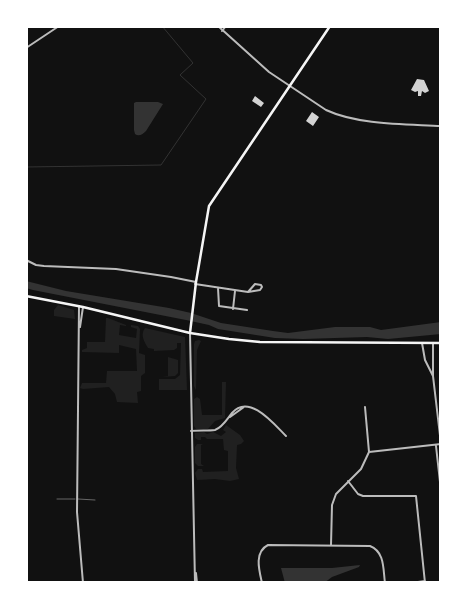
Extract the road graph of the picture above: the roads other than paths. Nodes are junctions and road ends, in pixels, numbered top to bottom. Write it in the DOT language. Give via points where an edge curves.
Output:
graph roads {
  1 [pos="59,26"];
  2 [pos="218,26"];
  3 [pos="226,26"];
  4 [pos="330,26"];
  5 [pos="222,31"];
  6 [pos="26,48"];
  7 [pos="289,86"];
  8 [pos="441,126"];
  9 [pos="26,260"];
  10 [pos="195,283"];
  11 [pos="218,288"];
  12 [pos="236,290"];
  13 [pos="248,292"];
  14 [pos="26,296"];
  15 [pos="78,306"];
  16 [pos="83,307"];
  17 [pos="234,308"];
  18 [pos="247,310"];
  19 [pos="79,329"];
  20 [pos="190,333"];
  21 [pos="422,343"];
  22 [pos="434,343"];
  23 [pos="441,343"];
  24 [pos="433,376"];
  25 [pos="365,407"];
  26 [pos="191,431"];
  27 [pos="286,436"];
  28 [pos="441,444"];
  29 [pos="436,445"];
  30 [pos="369,452"];
  31 [pos="348,481"];
  32 [pos="441,491"];
  33 [pos="57,499"];
  34 [pos="77,499"];
  35 [pos="95,500"];
  36 [pos="331,545"];
  37 [pos="425,582"];
  38 [pos="83,583"];
  39 [pos="196,583"];
  40 [pos="262,583"];
  41 [pos="385,583"];
  42 [pos="411,583"];
  1 -- 6 [label="street"];
  2 -- 5 [label="street"];
  3 -- 5 [label="street"];
  4 -- 7 [label="main road"];
  5 -- 7 [label="street"];
  7 -- 8 [label="street" via="335,114"];
  7 -- 10 [label="main road" via="209,206"];
  9 -- 10 [label="street" via="36,265 116,270"];
  10 -- 11 [label="street"];
  10 -- 20 [label="main road"];
  11 -- 12 [label="street"];
  11 -- 17 [label="street" via="219,306"];
  12 -- 13 [label="street"];
  12 -- 17 [label="street"];
  13 -- 13 [label="street" via="255,284 262,287 260,290"];
  14 -- 15 [label="main road"];
  15 -- 16 [label="main road"];
  15 -- 19 [label="street"];
  16 -- 19 [label="street"];
  16 -- 20 [label="main road"];
  17 -- 18 [label="street"];
  19 -- 34 [label="street"];
  20 -- 21 [label="main road" via="260,342"];
  20 -- 26 [label="street"];
  21 -- 22 [label="main road"];
  21 -- 24 [label="street" via="425,360"];
  22 -- 23 [label="main road"];
  22 -- 24 [label="street"];
  24 -- 28 [label="street"];
  25 -- 30 [label="street"];
  26 -- 27 [label="street" via="216,430 246,406 258,410"];
  26 -- 39 [label="street"];
  28 -- 29 [label="street"];
  29 -- 30 [label="street"];
  29 -- 32 [label="street"];
  30 -- 31 [label="street" via="361,468"];
  31 -- 36 [label="street" via="336,494 332,505"];
  31 -- 37 [label="street" via="363,496 416,496"];
  33 -- 34 [label="lane"];
  34 -- 35 [label="lane"];
  34 -- 38 [label="street"];
  36 -- 40 [label="street" via="268,545 259,552 258,558"];
  36 -- 41 [label="street" via="370,546 380,551"];
  37 -- 42 [label="street"];
}
